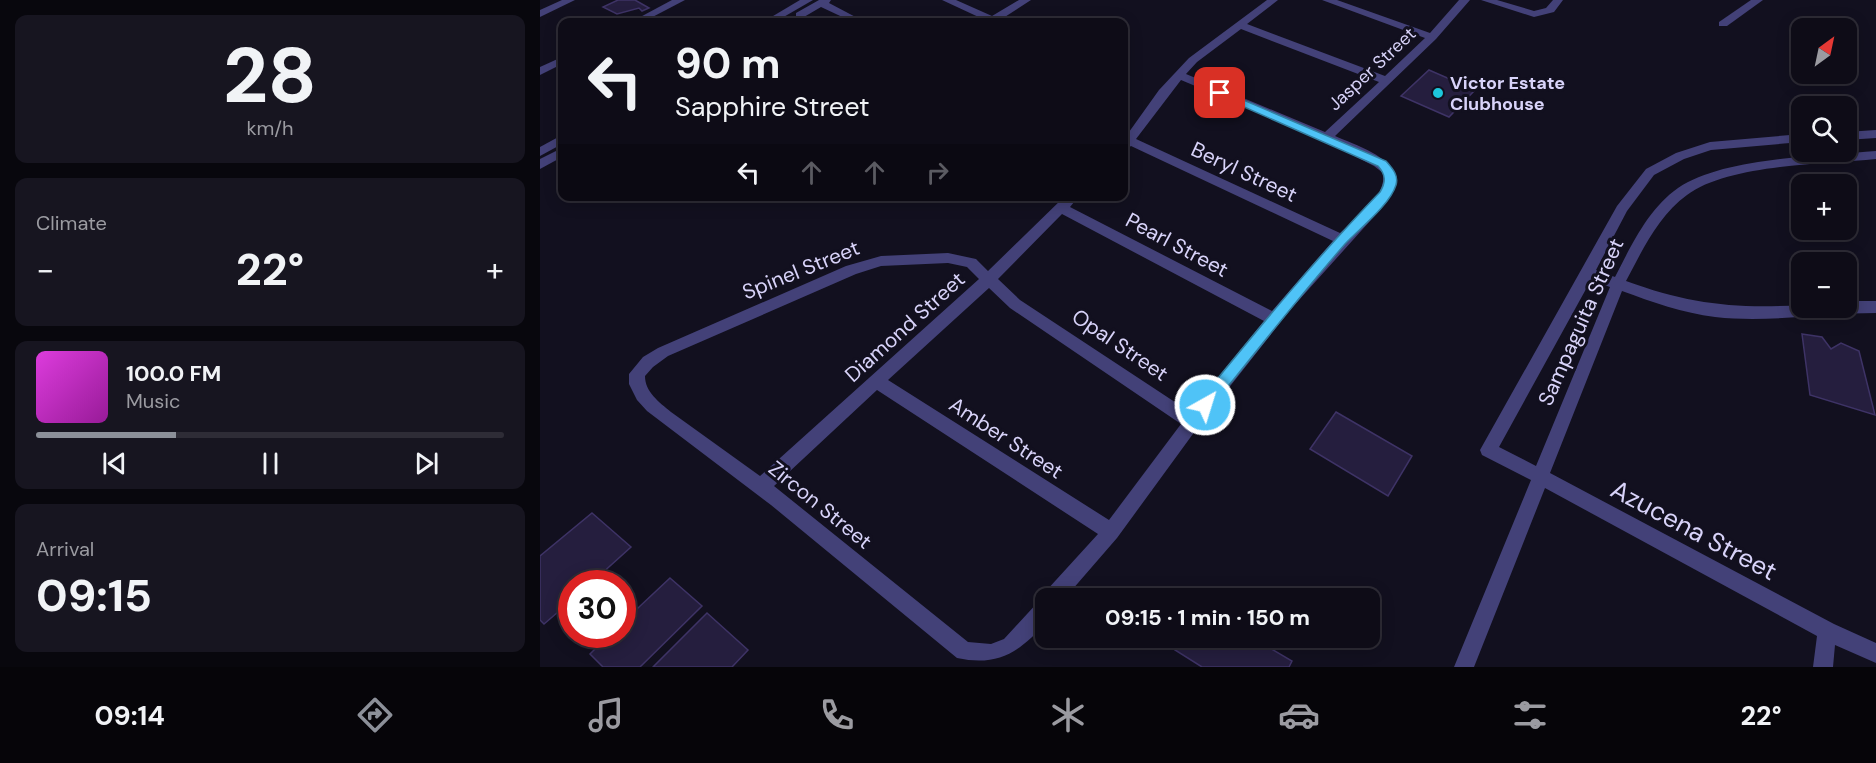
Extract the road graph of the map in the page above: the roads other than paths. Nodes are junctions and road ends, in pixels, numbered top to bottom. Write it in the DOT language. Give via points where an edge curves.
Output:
graph roads {
  1 [pos="570,0"];
  2 [pos="680,0"];
  3 [pos="808,0"];
  4 [pos="947,0"];
  5 [pos="1026,0"];
  6 [pos="1274,0"];
  7 [pos="1327,0"];
  8 [pos="1465,0"];
  9 [pos="1486,0"];
  10 [pos="1558,0"];
  11 [pos="1758,0"];
  12 [pos="824,2"];
  13 [pos="540,14"];
  14 [pos="644,18"];
  15 [pos="775,18"];
  16 [pos="794,18"];
  17 [pos="853,18"];
  18 [pos="985,18"];
  19 [pos="996,18"];
  20 [pos="1723,24"];
  21 [pos="1239,25"];
  22 [pos="1432,37"];
  23 [pos="558,62"];
  24 [pos="540,72"];
  25 [pos="1178,75"];
  26 [pos="1385,80"];
  27 [pos="1876,134"];
  28 [pos="1857,136"];
  29 [pos="1327,137"];
  30 [pos="1791,139"];
  31 [pos="1857,139"];
  32 [pos="558,141"];
  33 [pos="1128,141"];
  34 [pos="1128,145"];
  35 [pos="1876,150"];
  36 [pos="540,152"];
  37 [pos="558,155"];
  38 [pos="1876,155"];
  39 [pos="540,165"];
  40 [pos="1068,201"];
  41 [pos="1061,208"];
  42 [pos="1342,240"];
  43 [pos="1588,273"];
  44 [pos="988,280"];
  45 [pos="1618,284"];
  46 [pos="1857,307"];
  47 [pos="1876,307"];
  48 [pos="1791,312"];
  49 [pos="1274,319"];
  50 [pos="637,374"];
  51 [pos="876,381"];
  52 [pos="1192,422"];
  53 [pos="1488,450"];
  54 [pos="1539,476"];
  55 [pos="761,486"];
  56 [pos="1111,532"];
  57 [pos="1062,588"];
  58 [pos="1035,620"];
  59 [pos="1827,632"];
  60 [pos="1876,653"];
  61 [pos="1464,667"];
  62 [pos="1823,667"];
  1 -- 13 [label="street"];
  2 -- 14 [label="street"];
  3 -- 15 [label="street"];
  4 -- 18 [label="street"];
  5 -- 19 [label="street"];
  6 -- 21 [label="street"];
  7 -- 22 [label="street"];
  8 -- 22 [label="street, Jasper Street"];
  9 -- 10 [label="street" via="1534,14 1550,10"];
  11 -- 20 [label="street"];
  12 -- 16 [label="street"];
  12 -- 17 [label="street"];
  21 -- 25 [label="street"];
  21 -- 26 [label="street"];
  22 -- 26 [label="street, Jasper Street"];
  23 -- 24 [label="street"];
  25 -- 29 [label="street"];
  25 -- 33 [label="street"];
  26 -- 29 [label="street, Jasper Street"];
  27 -- 28 [label="street"];
  29 -- 42 [label="street" via="1382,164 1390,173 1391,184 1385,195"];
  30 -- 43 [label="street, Sampaguita Street" via="1710,146 1650,172 1622,209"];
  31 -- 35 [label="street"];
  32 -- 36 [label="street"];
  34 -- 42 [label="street, Beryl Street"];
  37 -- 39 [label="street"];
  38 -- 45 [label="street, Sampaguita Street" via="1744,170 1711,176 1685,189 1648,227"];
  40 -- 41 [label="street, Diamond Street"];
  41 -- 44 [label="street, Diamond Street"];
  41 -- 49 [label="street, Pearl Street"];
  42 -- 49 [label="street"];
  43 -- 45 [label="street"];
  43 -- 53 [label="street, Sampaguita Street"];
  44 -- 50 [label="street, Spinel Street" via="971,263 960,259 881,261 851,270 695,337 663,352"];
  44 -- 51 [label="street, Diamond Street"];
  44 -- 52 [label="street, Opal Street" via="1015,304"];
  45 -- 48 [label="street" via="1714,311"];
  45 -- 54 [label="street, Sampaguita Street"];
  46 -- 47 [label="street"];
  49 -- 52 [label="street"];
  50 -- 55 [label="street, Zircon Street" via="636,386 653,407"];
  51 -- 55 [label="street, Diamond Street"];
  51 -- 56 [label="street, Amber Street"];
  52 -- 56 [label="street"];
  53 -- 54 [label="street, Azucena Street"];
  54 -- 59 [label="street, Azucena Street"];
  54 -- 61 [label="street, Sampaguita Street"];
  55 -- 58 [label="street, Zircon Street" via="964,651 991,654 1011,646"];
  56 -- 57 [label="street"];
  59 -- 60 [label="street, Azucena Street"];
  59 -- 62 [label="street"];
}
